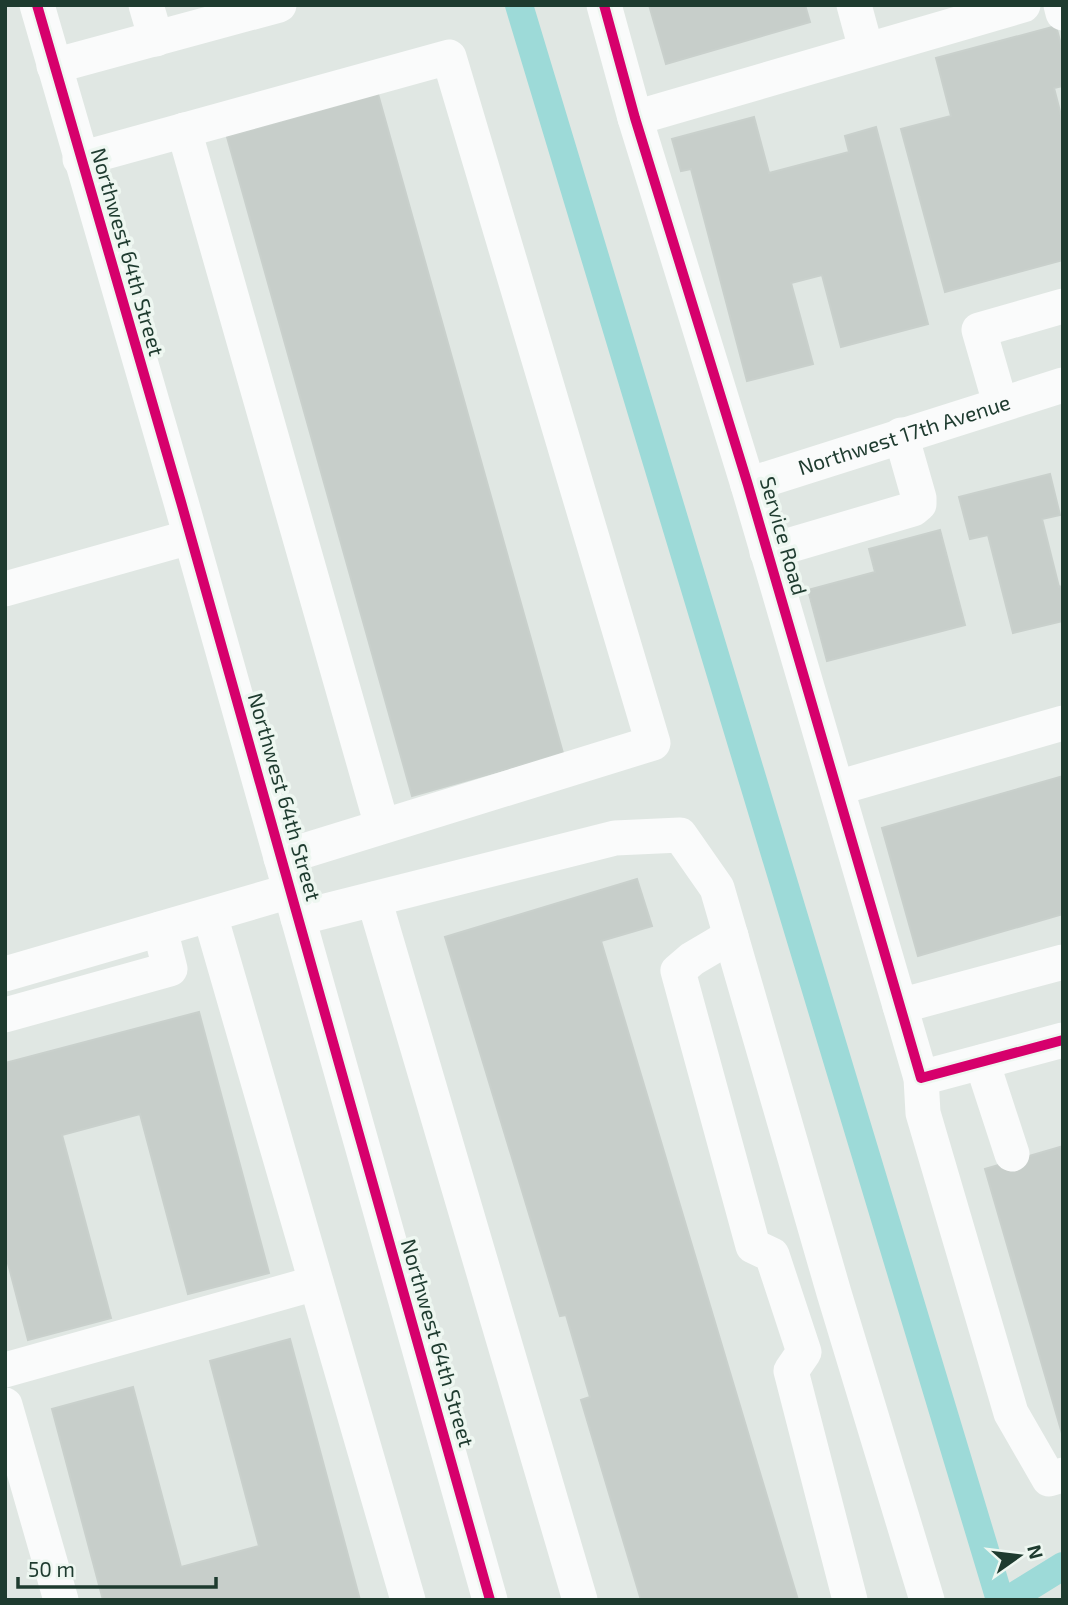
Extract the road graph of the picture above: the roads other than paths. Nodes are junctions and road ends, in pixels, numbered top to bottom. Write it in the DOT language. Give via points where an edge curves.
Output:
graph roads {
  1 [pos="37,5"];
  2 [pos="146,5"];
  3 [pos="279,5"];
  4 [pos="604,5"];
  5 [pos="854,5"];
  6 [pos="1023,5"];
  7 [pos="1060,5"];
  8 [pos="1063,13"];
  9 [pos="156,38"];
  10 [pos="866,49"];
  11 [pos="54,66"];
  12 [pos="635,118"];
  13 [pos="184,130"];
  14 [pos="80,159"];
  15 [pos="1063,306"];
  16 [pos="1063,385"];
  17 [pos="1000,403"];
  18 [pos="901,436"];
  19 [pos="748,485"];
  20 [pos="190,537"];
  21 [pos="767,552"];
  22 [pos="5,589"];
  23 [pos="1063,723"];
  24 [pos="836,788"];
  25 [pos="382,826"];
  26 [pos="281,858"];
  27 [pos="374,899"];
  28 [pos="294,905"];
  29 [pos="210,915"];
  30 [pos="160,929"];
  31 [pos="731,936"];
  32 [pos="1063,962"];
  33 [pos="5,974"];
  34 [pos="900,1006"];
  35 [pos="5,1015"];
  36 [pos="1063,1040"];
  37 [pos="982,1062"];
  38 [pos="921,1078"];
  39 [pos="1012,1154"];
  40 [pos="316,1283"];
  41 [pos="5,1370"];
  42 [pos="5,1405"];
  43 [pos="1063,1475"];
  44 [pos="61,1600"];
  45 [pos="408,1600"];
  46 [pos="490,1600"];
  47 [pos="580,1600"];
  48 [pos="850,1600"];
  49 [pos="927,1600"];
  1 -- 11 [label="street, Northwest 64th Street"];
  2 -- 9 [label="street"];
  3 -- 9 [label="street"];
  4 -- 12 [label="street, Service Road"];
  5 -- 10 [label="street"];
  6 -- 10 [label="street"];
  7 -- 8 [label="street"];
  9 -- 11 [label="street"];
  10 -- 12 [label="street"];
  11 -- 14 [label="street, Northwest 64th Street"];
  12 -- 19 [label="street, Service Road"];
  13 -- 14 [label="street"];
  13 -- 25 [label="street"];
  13 -- 25 [label="street" via="449,57 653,743"];
  14 -- 20 [label="street, Northwest 64th Street"];
  15 -- 17 [label="street" via="979,330"];
  16 -- 17 [label="street, Northwest 17th Avenue"];
  17 -- 18 [label="street, Northwest 17th Avenue"];
  18 -- 19 [label="street, Northwest 17th Avenue"];
  18 -- 21 [label="street" via="919,504"];
  19 -- 21 [label="street, Service Road"];
  20 -- 22 [label="street"];
  20 -- 26 [label="street, Northwest 64th Street"];
  21 -- 24 [label="street, Service Road"];
  23 -- 24 [label="street"];
  24 -- 34 [label="street, Service Road"];
  25 -- 26 [label="street"];
  26 -- 28 [label="street, Northwest 64th Street"];
  27 -- 28 [label="street"];
  27 -- 31 [label="street" via="615,838 680,835 717,888"];
  27 -- 47 [label="street"];
  28 -- 29 [label="street"];
  28 -- 46 [label="street, Northwest 64th Street"];
  29 -- 30 [label="street"];
  29 -- 40 [label="street"];
  30 -- 33 [label="street"];
  30 -- 35 [label="street" via="170,969"];
  31 -- 48 [label="street" via="678,971 753,1246 772,1255 804,1352 791,1371"];
  31 -- 49 [label="street"];
  32 -- 34 [label="street"];
  34 -- 38 [label="street, Service Road"];
  36 -- 37 [label="street"];
  37 -- 38 [label="street"];
  37 -- 39 [label="street"];
  38 -- 43 [label="street, Service Road" via="923,1113 1011,1413 1049,1479"];
  40 -- 41 [label="street"];
  40 -- 45 [label="street"];
  42 -- 44 [label="street"];
}
